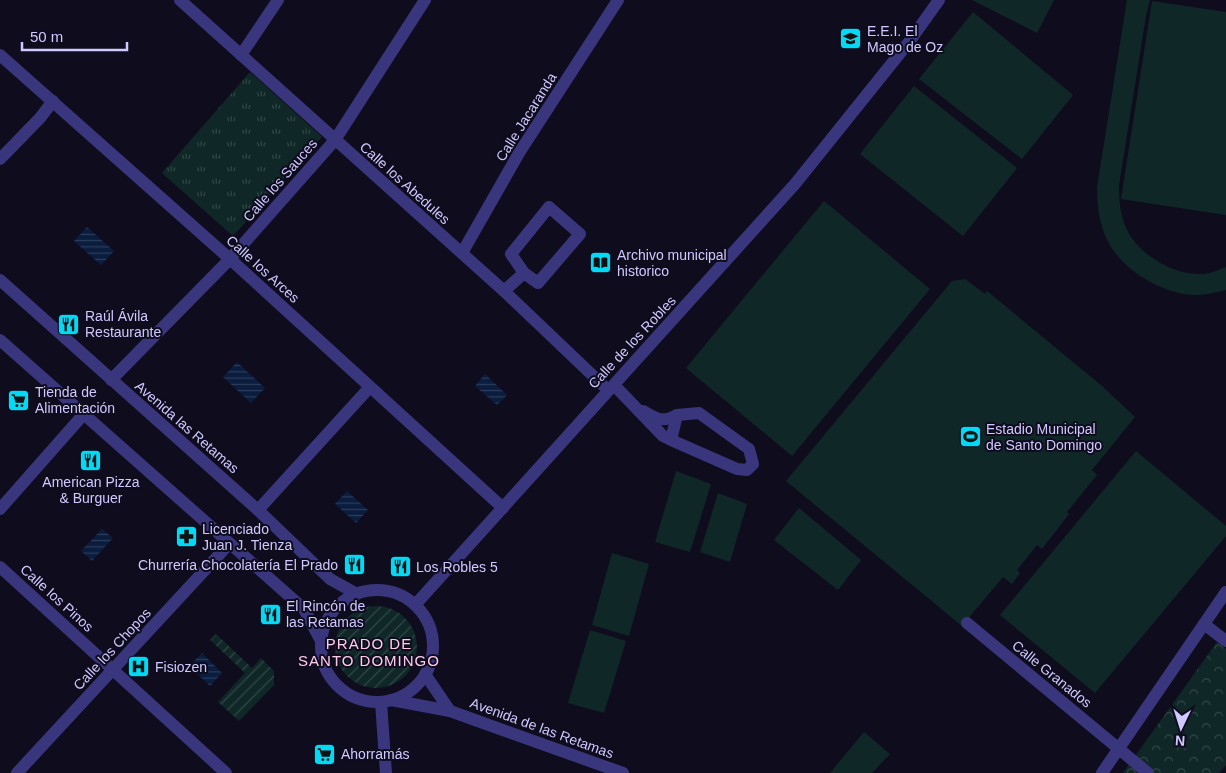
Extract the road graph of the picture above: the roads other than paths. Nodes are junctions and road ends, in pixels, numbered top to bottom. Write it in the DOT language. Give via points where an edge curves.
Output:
graph roads {
  1 [pos="180,0"];
  2 [pos="278,0"];
  3 [pos="425,0"];
  4 [pos="618,0"];
  5 [pos="939,0"];
  6 [pos="0,55"];
  7 [pos="241,55"];
  8 [pos="53,100"];
  9 [pos="335,140"];
  10 [pos="0,159"];
  11 [pos="462,253"];
  12 [pos="230,259"];
  13 [pos="524,272"];
  14 [pos="0,280"];
  15 [pos="504,291"];
  16 [pos="0,340"];
  17 [pos="111,380"];
  18 [pos="370,387"];
  19 [pos="611,388"];
  20 [pos="633,405"];
  21 [pos="83,414"];
  22 [pos="677,415"];
  23 [pos="671,440"];
  24 [pos="503,508"];
  25 [pos="0,509"];
  26 [pos="258,510"];
  27 [pos="229,544"];
  28 [pos="0,567"];
  29 [pos="1226,592"];
  30 [pos="356,594"];
  31 [pos="415,605"];
  32 [pos="967,623"];
  33 [pos="1204,624"];
  34 [pos="321,641"];
  35 [pos="1226,641"];
  36 [pos="113,669"];
  37 [pos="425,674"];
  38 [pos="386,701"];
  39 [pos="450,711"];
  40 [pos="1118,748"];
  41 [pos="17,773"];
  42 [pos="226,773"];
  43 [pos="386,773"];
  44 [pos="624,773"];
  45 [pos="1092,773"];
  46 [pos="1102,773"];
  47 [pos="1148,773"];
  1 -- 7 [label="street, Calle los Abedules"];
  2 -- 7 [label="street"];
  3 -- 9 [label="street, Calle los Sauces"];
  4 -- 11 [label="street, Calle Jacaranda" via="520,153"];
  5 -- 19 [label="street, Calle de los Robles" via="807,169"];
  6 -- 8 [label="street, Calle los Arces"];
  7 -- 9 [label="street, Calle los Abedules"];
  8 -- 10 [label="street"];
  8 -- 12 [label="street, Calle los Arces"];
  9 -- 11 [label="street, Calle los Abedules"];
  9 -- 12 [label="street, Calle los Sauces"];
  11 -- 15 [label="street, Calle los Abedules"];
  12 -- 17 [label="street, Calle los Sauces"];
  12 -- 18 [label="street, Calle los Arces"];
  13 -- 13 [label="street" via="538,283 580,234 549,207 511,254"];
  13 -- 15 [label="street"];
  14 -- 17 [label="street, Avenida las Retamas"];
  15 -- 19 [label="street, Calle los Abedules"];
  16 -- 21 [label="street"];
  17 -- 26 [label="street, Avenida las Retamas"];
  18 -- 24 [label="street, Calle los Arces"];
  18 -- 26 [label="street"];
  19 -- 20 [label="street, Calle los Abedules"];
  19 -- 24 [label="street, Calle de los Robles"];
  20 -- 22 [label="street" via="657,418 667,420"];
  20 -- 23 [label="street, Calle los Abedules"];
  21 -- 25 [label="street"];
  21 -- 27 [label="street"];
  22 -- 23 [label="street"];
  22 -- 23 [label="street, Calle los Abedules" via="699,413 749,449 753,464 748,470 737,469"];
  24 -- 31 [label="street, Calle de los Robles"];
  26 -- 30 [label="street, Avenida las Retamas" via="330,579"];
  27 -- 34 [label="street" via="304,609"];
  27 -- 36 [label="street, Calle los Chopos"];
  28 -- 36 [label="street, Calle los Pinos"];
  29 -- 33 [label="street"];
  30 -- 31 [label="street" via="388,591"];
  30 -- 34 [label="street" via="332,612 324,626"];
  31 -- 37 [label="street" via="427,620 432,638 432,657"];
  32 -- 40 [label="street, Calle Granados"];
  33 -- 35 [label="street"];
  33 -- 40 [label="street"];
  34 -- 38 [label="street" via="325,668 336,684 348,694 364,700"];
  36 -- 41 [label="street, Calle los Chopos"];
  36 -- 42 [label="street, Calle los Pinos"];
  37 -- 38 [label="street" via="416,686"];
  37 -- 39 [label="street, Avenida de las Retamas"];
  38 -- 39 [label="street, Avenida de las Retamas"];
  38 -- 43 [label="street"];
  39 -- 44 [label="street, Avenida de las Retamas"];
  40 -- 45 [label="street"];
  40 -- 46 [label="street"];
  40 -- 47 [label="street, Calle Granados"];
}
